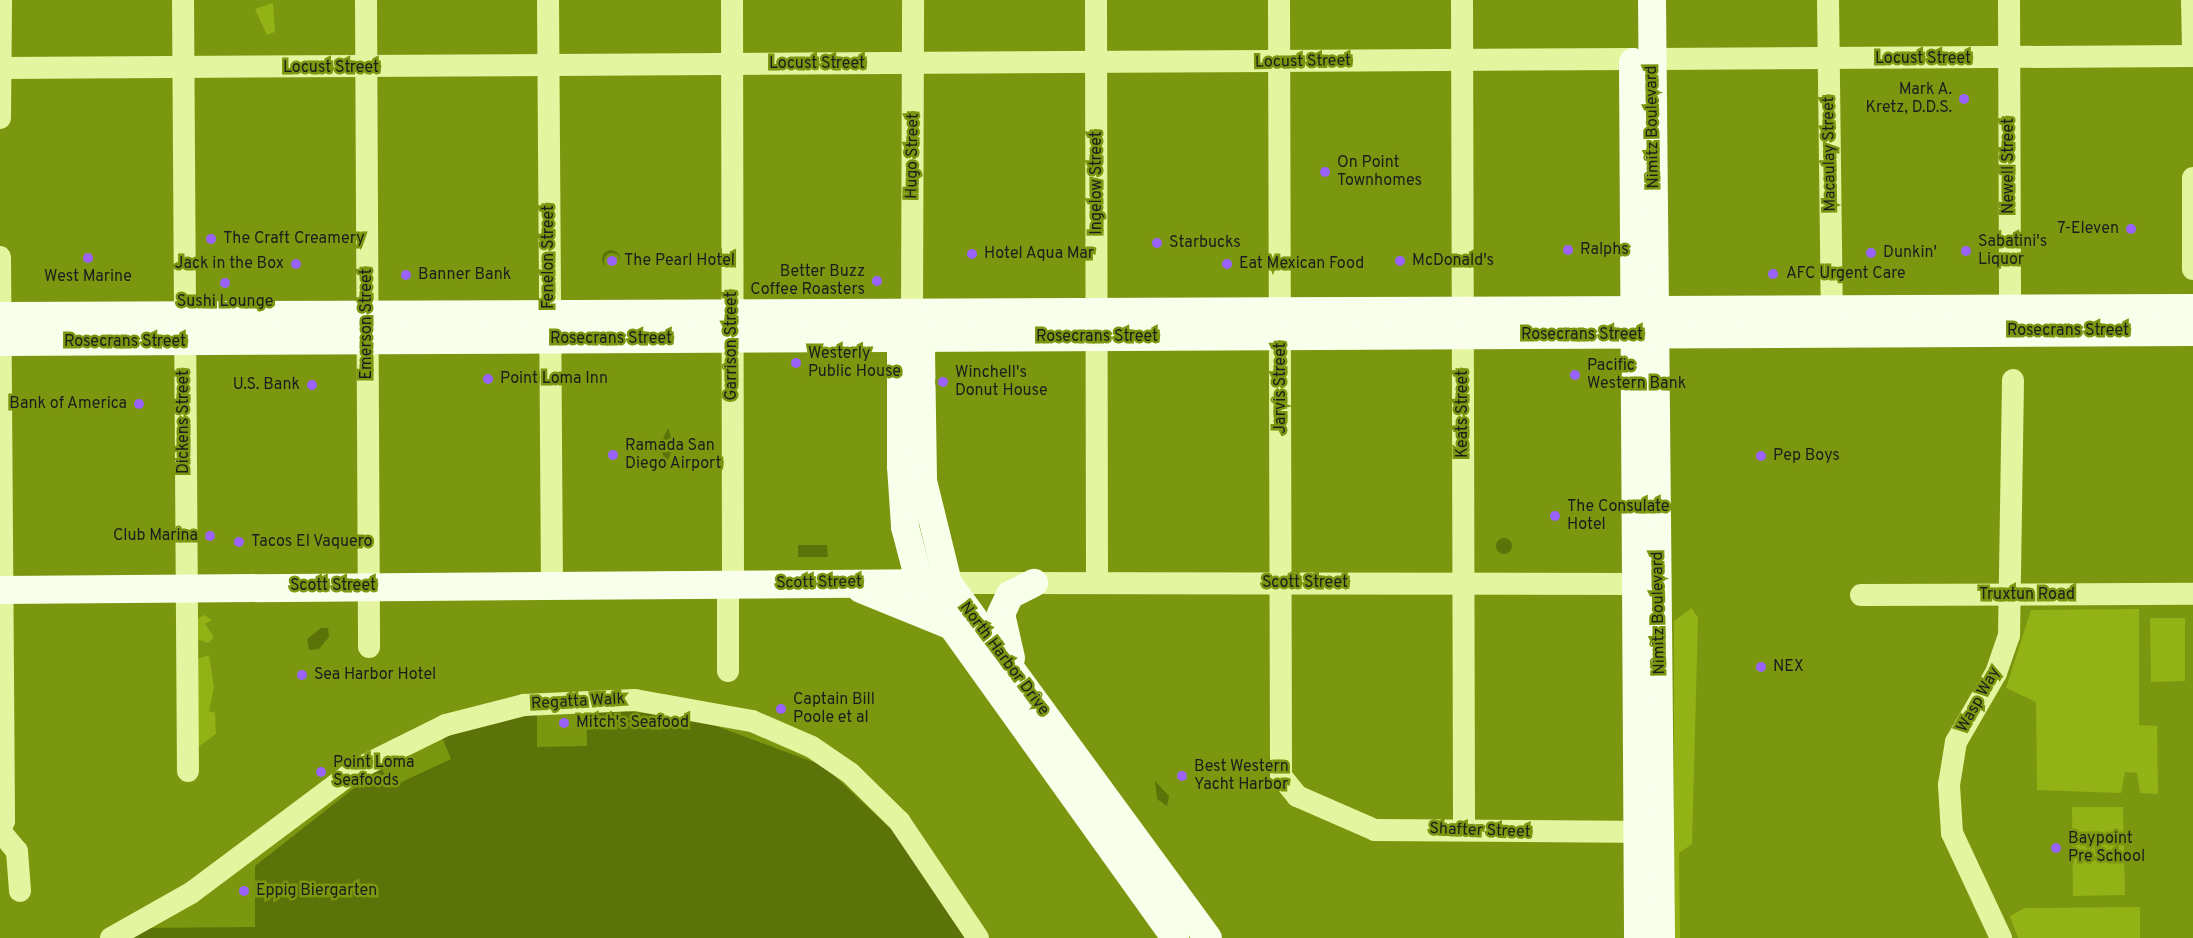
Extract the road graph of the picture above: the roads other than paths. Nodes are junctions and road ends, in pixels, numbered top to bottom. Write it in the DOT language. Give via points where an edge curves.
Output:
graph roads {
  1 [pos="0,0"];
  2 [pos="183,0"];
  3 [pos="366,0"];
  4 [pos="548,0"];
  5 [pos="732,0"];
  6 [pos="913,0"];
  7 [pos="1096,0"];
  8 [pos="1279,0"];
  9 [pos="1462,0"];
  10 [pos="1632,0"];
  11 [pos="1652,0"];
  12 [pos="1828,0"];
  13 [pos="2009,0"];
  14 [pos="2192,0"];
  15 [pos="2193,47"];
  16 [pos="2193,56"];
  17 [pos="1462,58"];
  18 [pos="1829,58"];
  19 [pos="1643,59"];
  20 [pos="2009,59"];
  21 [pos="914,63"];
  22 [pos="1096,63"];
  23 [pos="1280,63"];
  24 [pos="732,65"];
  25 [pos="549,66"];
  26 [pos="0,68"];
  27 [pos="183,68"];
  28 [pos="366,68"];
  29 [pos="0,118"];
  30 [pos="2193,178"];
  31 [pos="0,257"];
  32 [pos="2193,269"];
  33 [pos="1832,307"];
  34 [pos="2193,308"];
  35 [pos="2010,320"];
  36 [pos="1645,321"];
  37 [pos="1463,323"];
  38 [pos="1098,324"];
  39 [pos="1280,324"];
  40 [pos="912,325"];
  41 [pos="550,326"];
  42 [pos="732,326"];
  43 [pos="368,327"];
  44 [pos="183,328"];
  45 [pos="1,329"];
  46 [pos="2193,332"];
  47 [pos="2013,380"];
  48 [pos="919,580"];
  49 [pos="830,583"];
  50 [pos="948,583"];
  51 [pos="1034,583"];
  52 [pos="1097,583"];
  53 [pos="1464,583"];
  54 [pos="735,584"];
  55 [pos="1281,584"];
  56 [pos="1638,584"];
  57 [pos="552,585"];
  58 [pos="368,586"];
  59 [pos="184,587"];
  60 [pos="1,591"];
  61 [pos="2193,594"];
  62 [pos="1861,595"];
  63 [pos="2013,595"];
  64 [pos="951,626"];
  65 [pos="369,647"];
  66 [pos="735,670"];
  67 [pos="1021,679"];
  68 [pos="188,771"];
  69 [pos="1281,776"];
  70 [pos="1464,827"];
  71 [pos="0,831"];
  72 [pos="1648,832"];
  73 [pos="20,891"];
  74 [pos="111,938"];
  75 [pos="978,938"];
  76 [pos="1175,938"];
  77 [pos="1208,938"];
  78 [pos="1638,938"];
  79 [pos="1661,938"];
  80 [pos="2001,938"];
  1 -- 26 [label="street"];
  2 -- 27 [label="street, Dickens Street"];
  3 -- 28 [label="street, Emerson Street"];
  4 -- 25 [label="street, Fenelon Street"];
  5 -- 24 [label="street, Garrison Street"];
  6 -- 21 [label="street, Hugo Street"];
  7 -- 22 [label="street, Ingelow Street"];
  8 -- 23 [label="street, Jarvis Street"];
  9 -- 17 [label="street, Keats Street"];
  10 -- 19 [label="main road, Nimitz Boulevard"];
  11 -- 19 [label="main road, Nimitz Boulevard"];
  12 -- 18 [label="street, Macaulay Street"];
  13 -- 20 [label="street, Newell Street"];
  14 -- 15 [label="street"];
  16 -- 20 [label="street, Locust Street"];
  17 -- 19 [label="street, Locust Street"];
  17 -- 23 [label="street, Locust Street"];
  17 -- 37 [label="street, Keats Street"];
  18 -- 19 [label="street, Locust Street"];
  18 -- 20 [label="street, Locust Street"];
  18 -- 33 [label="street, Macaulay Street"];
  19 -- 36 [label="main road, Nimitz Boulevard"];
  20 -- 35 [label="street, Newell Street"];
  21 -- 22 [label="street, Locust Street"];
  21 -- 24 [label="street, Locust Street"];
  21 -- 40 [label="street, Hugo Street"];
  22 -- 23 [label="street, Locust Street"];
  22 -- 38 [label="street, Ingelow Street"];
  23 -- 39 [label="street, Jarvis Street"];
  24 -- 25 [label="street, Locust Street"];
  24 -- 42 [label="street, Garrison Street"];
  25 -- 28 [label="street, Locust Street"];
  25 -- 41 [label="street, Fenelon Street"];
  26 -- 27 [label="street, Locust Street"];
  26 -- 29 [label="street"];
  27 -- 28 [label="street, Locust Street"];
  27 -- 44 [label="street, Dickens Street"];
  28 -- 43 [label="street, Emerson Street"];
  30 -- 32 [label="street"];
  31 -- 45 [label="street"];
  33 -- 35 [label="main road, Rosecrans Street"];
  33 -- 36 [label="main road, Rosecrans Street"];
  34 -- 35 [label="main road, Rosecrans Street"];
  35 -- 36 [label="main road, Rosecrans Street"];
  35 -- 46 [label="main road, Rosecrans Street"];
  36 -- 37 [label="main road, Rosecrans Street"];
  36 -- 56 [label="main road, Nimitz Boulevard"];
  36 -- 72 [label="main road, Nimitz Boulevard"];
  37 -- 39 [label="main road, Rosecrans Street"];
  37 -- 53 [label="street, Keats Street"];
  38 -- 39 [label="main road, Rosecrans Street"];
  38 -- 40 [label="main road, Rosecrans Street"];
  38 -- 52 [label="street, Ingelow Street"];
  39 -- 55 [label="street, Jarvis Street"];
  40 -- 42 [label="main road, Rosecrans Street"];
  40 -- 48 [label="main road, North Harbor Drive" via="901,351 901,466 905,528"];
  40 -- 50 [label="main road, North Harbor Drive" via="921,351 923,481"];
  41 -- 42 [label="main road, Rosecrans Street"];
  41 -- 43 [label="main road, Rosecrans Street"];
  41 -- 57 [label="street, Fenelon Street"];
  42 -- 54 [label="street, Garrison Street"];
  43 -- 44 [label="main road, Rosecrans Street"];
  43 -- 58 [label="street, Emerson Street"];
  44 -- 45 [label="main road, Rosecrans Street"];
  44 -- 59 [label="street, Dickens Street"];
  45 -- 60 [label="street"];
  47 -- 63 [label="street, Wasp Way"];
  48 -- 49 [label="main road, Scott Street"];
  48 -- 50 [label="main road, Scott Street"];
  48 -- 64 [label="main road, North Harbor Drive"];
  49 -- 54 [label="main road, Scott Street"];
  49 -- 64 [label="main road" via="886,596"];
  50 -- 51 [label="street, Scott Street"];
  50 -- 67 [label="main road, North Harbor Drive"];
  51 -- 52 [label="street, Scott Street"];
  51 -- 67 [label="main road" via="1010,595 1001,614 1006,647"];
  52 -- 55 [label="street, Scott Street"];
  53 -- 55 [label="street, Scott Street"];
  53 -- 56 [label="street, Scott Street"];
  53 -- 70 [label="street, Keats Street"];
  54 -- 57 [label="main road, Scott Street"];
  54 -- 66 [label="street, Garrison Street"];
  55 -- 69 [label="street, Jarvis Street"];
  56 -- 72 [label="main road, Nimitz Boulevard"];
  57 -- 58 [label="main road, Scott Street"];
  58 -- 59 [label="main road, Scott Street"];
  58 -- 65 [label="street, Emerson Street"];
  59 -- 60 [label="main road, Scott Street"];
  59 -- 68 [label="street, Dickens Street"];
  60 -- 71 [label="street"];
  61 -- 63 [label="street, Truxtun Road"];
  62 -- 63 [label="street, Truxtun Road"];
  63 -- 80 [label="street, Wasp Way" via="2006,645 1996,673 1956,742 1949,785 1952,833"];
  64 -- 76 [label="main road, North Harbor Drive"];
  67 -- 77 [label="main road, North Harbor Drive"];
  69 -- 70 [label="street, Shafter Street" via="1296,796 1374,830"];
  70 -- 72 [label="street, Shafter Street" via="1473,834"];
  71 -- 73 [label="street" via="17,851"];
  72 -- 78 [label="main road, Nimitz Boulevard"];
  72 -- 79 [label="main road, Nimitz Boulevard"];
  74 -- 75 [label="street, Regatta Walk" via="160,914 379,758 476,714 582,700 635,700 727,716 812,747 881,798"];
}
